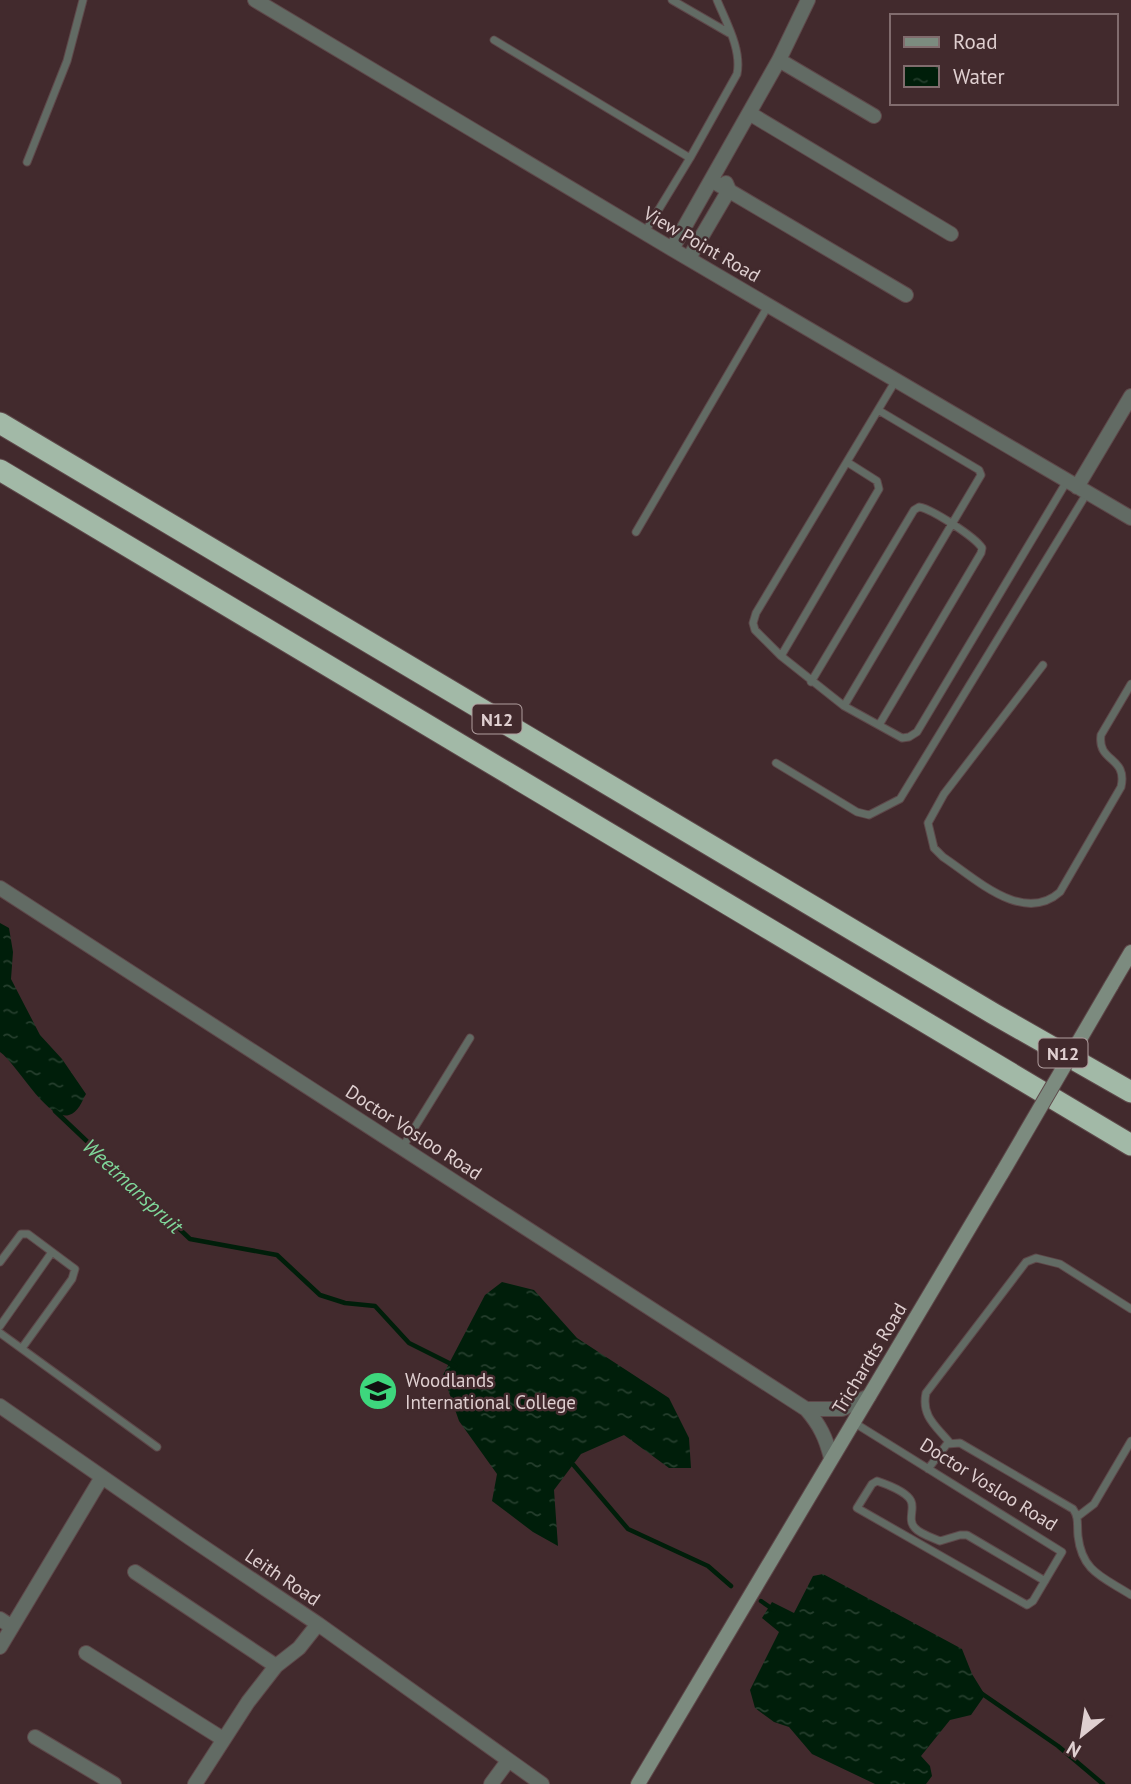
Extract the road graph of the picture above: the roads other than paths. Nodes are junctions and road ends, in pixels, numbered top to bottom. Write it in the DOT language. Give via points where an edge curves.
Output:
graph roads {
  1 [pos="83,0"];
  2 [pos="255,0"];
  3 [pos="673,0"];
  4 [pos="717,0"];
  5 [pos="808,0"];
  6 [pos="730,34"];
  7 [pos="494,40"];
  8 [pos="779,60"];
  9 [pos="749,113"];
  10 [pos="874,116"];
  11 [pos="691,158"];
  12 [pos="27,162"];
  13 [pos="720,165"];
  14 [pos="711,180"];
  15 [pos="729,190"];
  16 [pos="645,232"];
  17 [pos="951,234"];
  18 [pos="672,249"];
  19 [pos="689,258"];
  20 [pos="906,295"];
  21 [pos="768,305"];
  22 [pos="896,380"];
  23 [pos="1131,396"];
  24 [pos="878,410"];
  25 [pos="0,424"];
  26 [pos="847,462"];
  27 [pos="0,470"];
  28 [pos="1077,487"];
  29 [pos="1131,518"];
  30 [pos="953,526"];
  31 [pos="636,532"];
  32 [pos="781,656"];
  33 [pos="1043,665"];
  34 [pos="811,682"];
  35 [pos="1131,684"];
  36 [pos="844,706"];
  37 [pos="878,725"];
  38 [pos="776,763"];
  39 [pos="0,888"];
  40 [pos="1131,952"];
  41 [pos="470,1038"];
  42 [pos="1131,1092"];
  43 [pos="1131,1145"];
  44 [pos="402,1148"];
  45 [pos="52,1252"];
  46 [pos="0,1262"];
  47 [pos="1131,1309"];
  48 [pos="0,1326"];
  49 [pos="0,1333"];
  50 [pos="22,1348"];
  51 [pos="869,1396"];
  52 [pos="0,1406"];
  53 [pos="806,1409"];
  54 [pos="853,1422"];
  55 [pos="1131,1441"];
  56 [pos="950,1443"];
  57 [pos="157,1447"];
  58 [pos="831,1458"];
  59 [pos="928,1469"];
  60 [pos="102,1477"];
  61 [pos="1077,1517"];
  62 [pos="915,1528"];
  63 [pos="909,1540"];
  64 [pos="135,1572"];
  65 [pos="1045,1581"];
  66 [pos="1131,1595"];
  67 [pos="6,1623"];
  68 [pos="318,1624"];
  69 [pos="0,1647"];
  70 [pos="86,1653"];
  71 [pos="276,1666"];
  72 [pos="35,1737"];
  73 [pos="223,1739"];
  74 [pos="508,1761"];
  75 [pos="114,1784"];
  76 [pos="195,1784"];
  77 [pos="491,1784"];
  78 [pos="542,1784"];
  79 [pos="638,1784"];
  1 -- 12 [label="lane" via="67,61"];
  2 -- 16 [label="street, View Point Road"];
  3 -- 6 [label="lane"];
  4 -- 6 [label="lane"];
  5 -- 8 [label="street"];
  6 -- 11 [label="lane" via="739,65 737,74"];
  7 -- 11 [label="lane"];
  8 -- 9 [label="street"];
  8 -- 10 [label="street"];
  9 -- 13 [label="street"];
  9 -- 17 [label="street"];
  11 -- 16 [label="lane"];
  13 -- 14 [label="street"];
  13 -- 15 [label="street"];
  14 -- 15 [label="street"];
  14 -- 18 [label="street"];
  15 -- 19 [label="street"];
  15 -- 20 [label="street"];
  16 -- 18 [label="street, View Point Road"];
  18 -- 19 [label="street, View Point Road"];
  19 -- 21 [label="street, View Point Road"];
  21 -- 22 [label="street, View Point Road"];
  21 -- 31 [label="lane"];
  22 -- 24 [label="lane"];
  22 -- 28 [label="street, View Point Road"];
  23 -- 28 [label="street"];
  24 -- 26 [label="lane"];
  24 -- 30 [label="lane" via="979,470 979,480"];
  25 -- 42 [label="highway, N12"];
  26 -- 32 [label="lane" via="756,613 755,630"];
  26 -- 32 [label="lane" via="877,481 879,489"];
  27 -- 43 [label="highway, N12"];
  28 -- 29 [label="street, View Point Road"];
  28 -- 37 [label="lane" via="917,732 902,738"];
  28 -- 38 [label="lane" via="901,799 869,815 857,812"];
  30 -- 34 [label="lane" via="925,508 914,510"];
  30 -- 36 [label="lane"];
  30 -- 37 [label="lane" via="978,543 981,554"];
  32 -- 34 [label="lane"];
  33 -- 35 [label="lane" via="944,794 928,823 934,848 943,857 1006,898 1024,904 1039,904 1060,892 1121,787 1121,768 1100,744"];
  34 -- 36 [label="lane"];
  36 -- 37 [label="lane"];
  39 -- 44 [label="street, Doctor Vosloo Road"];
  40 -- 51 [label="street, Trichardts Road, bridge"];
  41 -- 44 [label="lane"];
  44 -- 53 [label="street, Doctor Vosloo Road"];
  45 -- 46 [label="lane" via="28,1234 21,1234"];
  45 -- 48 [label="lane"];
  45 -- 50 [label="lane" via="75,1269 74,1273"];
  47 -- 56 [label="lane" via="1060,1264 1036,1258 1026,1262 926,1394 926,1412"];
  49 -- 50 [label="lane"];
  50 -- 57 [label="lane"];
  51 -- 53 [label="street" via="842,1409"];
  51 -- 54 [label="street, Trichardts Road"];
  52 -- 60 [label="street, Leith Road"];
  53 -- 58 [label="street, Doctor Vosloo Road" via="819,1423"];
  54 -- 58 [label="street, Trichardts Road"];
  54 -- 59 [label="lane, Doctor Vosloo Road"];
  55 -- 61 [label="lane" via="1094,1504"];
  56 -- 59 [label="lane"];
  56 -- 61 [label="lane" via="960,1443 1073,1509"];
  58 -- 79 [label="street, Trichardts Road"];
  59 -- 65 [label="lane, Doctor Vosloo Road" via="1062,1552"];
  60 -- 67 [label="street"];
  60 -- 68 [label="street, Leith Road"];
  61 -- 66 [label="lane" via="1081,1552 1088,1567"];
  62 -- 63 [label="lane"];
  62 -- 63 [label="lane, Doctor Vosloo Road" via="910,1498 884,1483 872,1484 857,1508"];
  62 -- 65 [label="lane" via="940,1541 967,1535"];
  63 -- 65 [label="lane, Doctor Vosloo Road" via="1020,1603 1033,1601"];
  64 -- 71 [label="street"];
  67 -- 69 [label="street"];
  68 -- 71 [label="street" via="299,1648"];
  68 -- 74 [label="street, Leith Road"];
  70 -- 73 [label="street"];
  71 -- 73 [label="street"];
  72 -- 75 [label="street"];
  73 -- 76 [label="street"];
  74 -- 77 [label="street"];
  74 -- 78 [label="street, Leith Road"];
}
